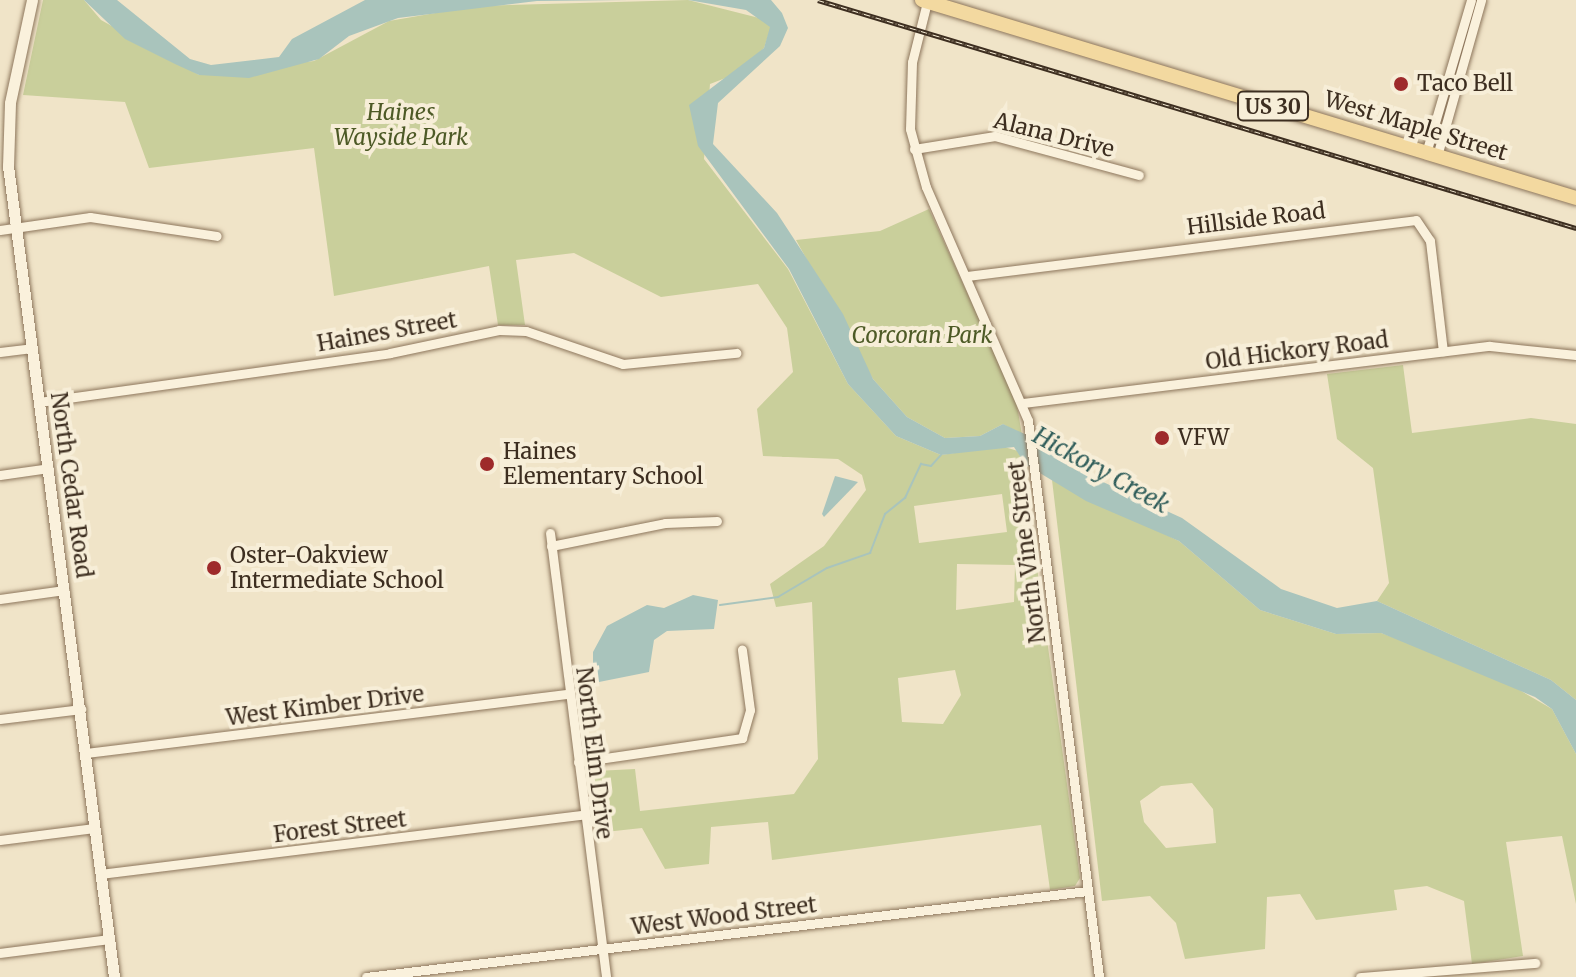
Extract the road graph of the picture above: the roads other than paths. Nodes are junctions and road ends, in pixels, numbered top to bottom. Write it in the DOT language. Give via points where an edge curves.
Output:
graph roads {
  1 [pos="32,0"];
  2 [pos="1471,0"];
  3 [pos="1481,0"];
  4 [pos="924,1"];
  5 [pos="5,103"];
  6 [pos="914,149"];
  7 [pos="1431,154"];
  8 [pos="1139,175"];
  9 [pos="1576,198"];
  10 [pos="17,228"];
  11 [pos="0,230"];
  12 [pos="217,236"];
  13 [pos="967,276"];
  14 [pos="32,348"];
  15 [pos="1443,351"];
  16 [pos="0,352"];
  17 [pos="736,353"];
  18 [pos="1576,355"];
  19 [pos="39,402"];
  20 [pos="1023,403"];
  21 [pos="49,468"];
  22 [pos="0,475"];
  23 [pos="717,521"];
  24 [pos="550,533"];
  25 [pos="551,546"];
  26 [pos="64,590"];
  27 [pos="0,599"];
  28 [pos="742,650"];
  29 [pos="568,694"];
  30 [pos="81,709"];
  31 [pos="0,719"];
  32 [pos="86,753"];
  33 [pos="578,762"];
  34 [pos="583,815"];
  35 [pos="94,828"];
  36 [pos="0,840"];
  37 [pos="100,874"];
  38 [pos="1087,891"];
  39 [pos="109,939"];
  40 [pos="602,948"];
  41 [pos="0,953"];
  42 [pos="1535,963"];
  43 [pos="114,977"];
  44 [pos="366,977"];
  45 [pos="606,977"];
  46 [pos="1099,977"];
  47 [pos="1360,977"];
  1 -- 5 [label="street, North Cedar Road"];
  2 -- 7 [label="street"];
  3 -- 7 [label="street"];
  4 -- 6 [label="street, North Vine Street" via="909,78"];
  4 -- 7 [label="main road, West Maple Street / US 30"];
  5 -- 10 [label="street, North Cedar Road"];
  6 -- 8 [label="street, Alana Drive" via="995,136"];
  6 -- 13 [label="street, North Vine Street"];
  7 -- 9 [label="main road, West Maple Street / US 30"];
  10 -- 11 [label="street"];
  10 -- 12 [label="street" via="113,218 159,232"];
  10 -- 14 [label="street, North Cedar Road"];
  13 -- 15 [label="street, Hillside Road" via="1416,220 1430,241"];
  13 -- 20 [label="street, North Vine Street"];
  14 -- 16 [label="street"];
  14 -- 19 [label="street, North Cedar Road"];
  15 -- 18 [label="street, Old Hickory Road" via="1516,345"];
  15 -- 20 [label="street, Old Hickory Road"];
  17 -- 19 [label="street, Haines Street" via="614,363 526,331 499,330 390,353"];
  19 -- 21 [label="street, North Cedar Road"];
  20 -- 38 [label="street, North Vine Street" via="1039,486"];
  21 -- 22 [label="street"];
  21 -- 26 [label="street, North Cedar Road"];
  23 -- 25 [label="street" via="665,523"];
  24 -- 25 [label="street, North Elm Drive"];
  25 -- 29 [label="street, North Elm Drive"];
  26 -- 27 [label="street"];
  26 -- 30 [label="street, North Cedar Road"];
  28 -- 33 [label="street" via="750,710 742,738"];
  29 -- 32 [label="street, West Kimber Drive"];
  29 -- 33 [label="street, North Elm Drive"];
  30 -- 31 [label="street"];
  30 -- 32 [label="street, North Cedar Road"];
  32 -- 35 [label="street, North Cedar Road"];
  33 -- 34 [label="street, North Elm Drive"];
  34 -- 37 [label="street, Forest Street"];
  34 -- 40 [label="street, North Elm Drive"];
  35 -- 36 [label="street"];
  35 -- 37 [label="street, North Cedar Road"];
  37 -- 39 [label="street, North Cedar Road"];
  38 -- 40 [label="street, West Wood Street"];
  38 -- 46 [label="street, North Vine Street"];
  39 -- 41 [label="street"];
  39 -- 43 [label="street, North Cedar Road"];
  40 -- 44 [label="street, West Wood Street"];
  40 -- 45 [label="street, North Elm Drive"];
  42 -- 47 [label="street"];
}
